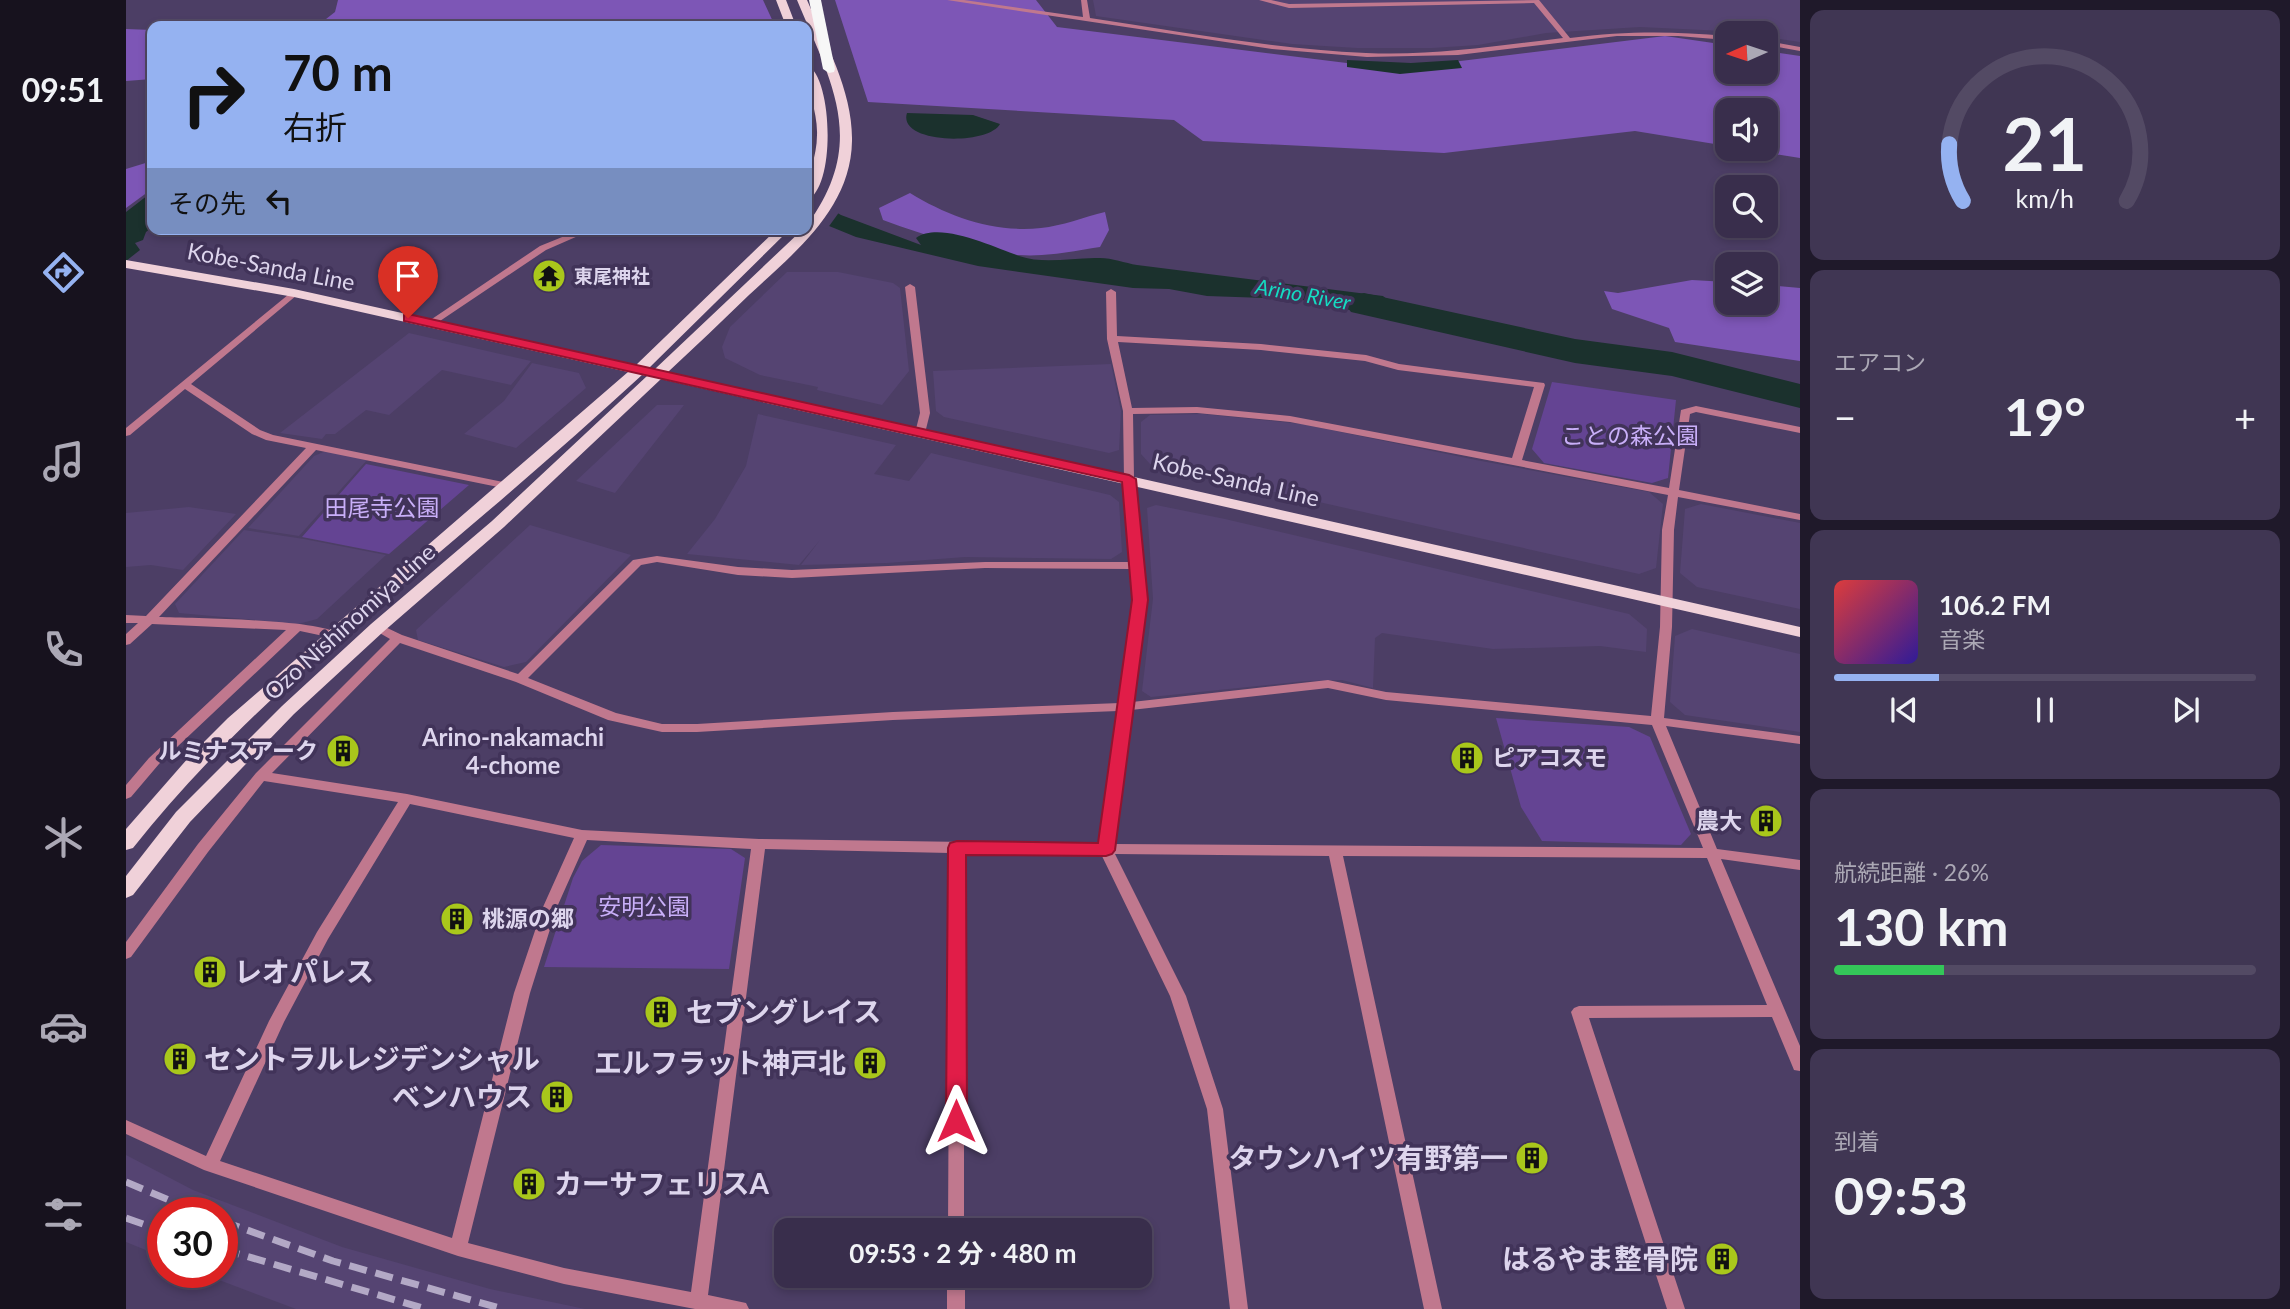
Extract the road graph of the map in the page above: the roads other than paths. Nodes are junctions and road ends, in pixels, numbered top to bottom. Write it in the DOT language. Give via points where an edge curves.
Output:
graph roads {
  1 [pos="781,0"];
  2 [pos="802,0"];
  3 [pos="815,0"];
  4 [pos="950,0"];
  5 [pos="1084,0"];
  6 [pos="1262,0"];
  7 [pos="1536,1"];
  8 [pos="1087,19"];
  9 [pos="789,21"];
  10 [pos="810,21"];
  11 [pos="812,26"];
  12 [pos="1715,37"];
  13 [pos="1567,39"];
  14 [pos="1778,45"];
  15 [pos="1800,49"];
  16 [pos="829,69"];
  17 [pos="812,80"];
  18 [pos="812,186"];
  19 [pos="812,225"];
  20 [pos="575,235"];
  21 [pos="778,235"];
  22 [pos="805,235"];
  23 [pos="133,265"];
  24 [pos="910,287"];
  25 [pos="1111,292"];
  26 [pos="294,293"];
  27 [pos="431,323"];
  28 [pos="1112,339"];
  29 [pos="639,369"];
  30 [pos="661,374"];
  31 [pos="184,384"];
  32 [pos="1128,411"];
  33 [pos="1800,430"];
  34 [pos="126,433"];
  35 [pos="920,433"];
  36 [pos="314,446"];
  37 [pos="1516,463"];
  38 [pos="1129,479"];
  39 [pos="508,486"];
  40 [pos="1675,492"];
  41 [pos="1800,517"];
  42 [pos="1139,566"];
  43 [pos="1667,602"];
  44 [pos="126,619"];
  45 [pos="149,620"];
  46 [pos="297,627"];
  47 [pos="377,628"];
  48 [pos="1800,632"];
  49 [pos="333,634"];
  50 [pos="398,638"];
  51 [pos="126,641"];
  52 [pos="520,679"];
  53 [pos="1124,707"];
  54 [pos="1657,721"];
  55 [pos="1800,740"];
  56 [pos="261,776"];
  57 [pos="126,794"];
  58 [pos="407,799"];
  59 [pos="582,835"];
  60 [pos="126,843"];
  61 [pos="759,844"];
  62 [pos="957,848"];
  63 [pos="1106,850"];
  64 [pos="1335,852"];
  65 [pos="1712,853"];
  66 [pos="1800,865"];
  67 [pos="126,890"];
  68 [pos="126,953"];
  69 [pos="1776,1011"];
  70 [pos="1800,1065"];
  71 [pos="126,1127"];
  72 [pos="210,1165"];
  73 [pos="956,1218"];
  74 [pos="458,1248"];
  75 [pos="956,1288"];
  76 [pos="698,1302"];
  77 [pos="740,1309"];
  78 [pos="956,1309"];
  79 [pos="1239,1309"];
  80 [pos="1433,1309"];
  81 [pos="1676,1309"];
  1 -- 9 [label="main road"];
  2 -- 10 [label="main road, Ozo Nishinomiya Line"];
  3 -- 16 [label="highway"];
  4 -- 8 [label="street"];
  5 -- 8 [label="street"];
  6 -- 7 [label="street" via="1289,6"];
  7 -- 13 [label="street"];
  8 -- 13 [label="street" via="1272,47 1367,55 1458,53"];
  11 -- 16 [label="main road, Ozo Nishinomiya Line"];
  12 -- 13 [label="street" via="1647,33"];
  14 -- 15 [label="street"];
  16 -- 19 [label="main road, Ozo Nishinomiya Line" via="847,129 844,162 837,186"];
  17 -- 18 [label="main road" via="824,124 822,155"];
  20 -- 27 [label="street" via="542,248"];
  21 -- 29 [label="main road, Ozo Nishinomiya Line"];
  22 -- 30 [label="main road, Ozo Nishinomiya Line"];
  23 -- 26 [label="main road, Kobe-Sanda Line"];
  24 -- 35 [label="street" via="925,413"];
  25 -- 28 [label="street"];
  26 -- 27 [label="main road, Kobe-Sanda Line"];
  26 -- 31 [label="street"];
  27 -- 29 [label="main road, Kobe-Sanda Line"];
  28 -- 32 [label="street"];
  28 -- 37 [label="street" via="1301,351 1366,358 1398,367 1541,381"];
  29 -- 30 [label="main road, Kobe-Sanda Line"];
  29 -- 39 [label="main road, Ozo Nishinomiya Line"];
  30 -- 35 [label="main road, Kobe-Sanda Line"];
  30 -- 47 [label="main road, Ozo Nishinomiya Line"];
  31 -- 34 [label="street"];
  31 -- 36 [label="street" via="256,432"];
  32 -- 37 [label="street" via="1198,410 1290,419"];
  32 -- 38 [label="street"];
  33 -- 40 [label="street" via="1696,409 1685,412"];
  35 -- 38 [label="main road, Kobe-Sanda Line"];
  36 -- 39 [label="street"];
  36 -- 45 [label="street"];
  37 -- 40 [label="street"];
  38 -- 42 [label="street"];
  38 -- 43 [label="main road, Kobe-Sanda Line"];
  39 -- 49 [label="main road, Ozo Nishinomiya Line"];
  40 -- 41 [label="street"];
  40 -- 43 [label="street" via="1668,530"];
  42 -- 52 [label="street" via="985,565 792,574 657,559 637,562"];
  42 -- 53 [label="street" via="1140,600"];
  43 -- 48 [label="main road, Kobe-Sanda Line"];
  43 -- 54 [label="street"];
  44 -- 45 [label="street"];
  45 -- 46 [label="street"];
  45 -- 51 [label="street"];
  46 -- 49 [label="street"];
  46 -- 57 [label="street" via="154,761"];
  47 -- 50 [label="street"];
  47 -- 67 [label="main road, Ozo Nishinomiya Line" via="183,817"];
  49 -- 60 [label="main road, Ozo Nishinomiya Line" via="261,697"];
  50 -- 52 [label="street"];
  50 -- 56 [label="street"];
  52 -- 53 [label="street" via="613,717 662,728"];
  53 -- 54 [label="street" via="1328,684 1386,696"];
  53 -- 63 [label="street"];
  54 -- 55 [label="street"];
  54 -- 65 [label="street"];
  56 -- 58 [label="street"];
  56 -- 68 [label="street"];
  58 -- 59 [label="street"];
  58 -- 72 [label="street" via="322,936"];
  59 -- 61 [label="street"];
  59 -- 74 [label="street" via="550,907 522,993"];
  61 -- 62 [label="street"];
  61 -- 76 [label="street"];
  62 -- 63 [label="street"];
  62 -- 73 [label="street"];
  63 -- 64 [label="street"];
  63 -- 79 [label="street" via="1178,996 1215,1109"];
  64 -- 65 [label="street"];
  64 -- 80 [label="street"];
  65 -- 66 [label="street"];
  65 -- 69 [label="street"];
  69 -- 70 [label="street"];
  69 -- 81 [label="street" via="1579,1012"];
  71 -- 72 [label="street"];
  72 -- 74 [label="street"];
  74 -- 76 [label="street" via="564,1276"];
  75 -- 78 [label="street"];
  76 -- 77 [label="street"];
}
